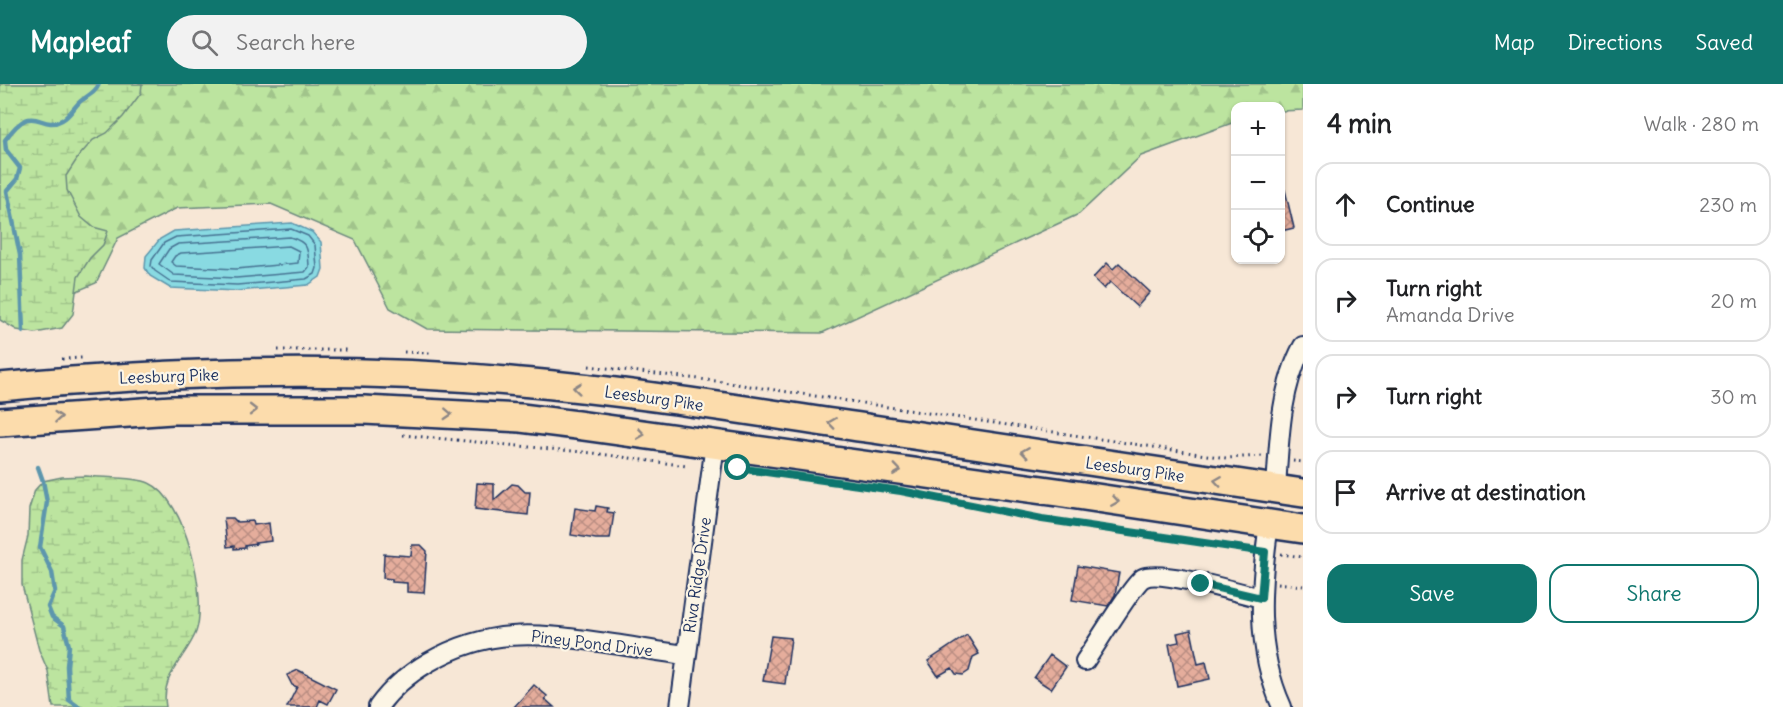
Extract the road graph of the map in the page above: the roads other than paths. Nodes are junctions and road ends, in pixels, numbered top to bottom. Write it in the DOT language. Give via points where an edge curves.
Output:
graph roads {
  1 [pos="1303,346"];
  2 [pos="0,387"];
  3 [pos="0,422"];
  4 [pos="714,444"];
  5 [pos="1276,489"];
  6 [pos="1303,494"];
  7 [pos="1303,508"];
  8 [pos="1269,524"];
  9 [pos="1303,529"];
  10 [pos="1261,590"];
  11 [pos="686,655"];
  12 [pos="1085,661"];
  13 [pos="378,707"];
  14 [pos="680,707"];
  15 [pos="1282,707"];
  1 -- 5 [label="street" via="1293,365 1285,399"];
  5 -- 2 [label="highway, Leesburg Pike, one-way" via="646,395 519,381 299,372 171,374"];
  3 -- 4 [label="highway, Leesburg Pike, one-way" via="172,410 364,410 521,418"];
  4 -- 8 [label="highway, Leesburg Pike, one-way"];
  4 -- 11 [label="street, Riva Ridge Drive"];
  5 -- 6 [label="highway, Leesburg Pike"];
  7 -- 8 [label="highway" via="1283,512"];
  8 -- 9 [label="highway, Leesburg Pike"];
  8 -- 10 [label="street"];
  10 -- 12 [label="street" via="1155,575 1143,578"];
  10 -- 15 [label="street" via="1263,636"];
  11 -- 13 [label="street, Piney Pond Drive" via="549,635 495,637 451,651 420,667"];
  11 -- 14 [label="street, Riva Ridge Drive"];
}
